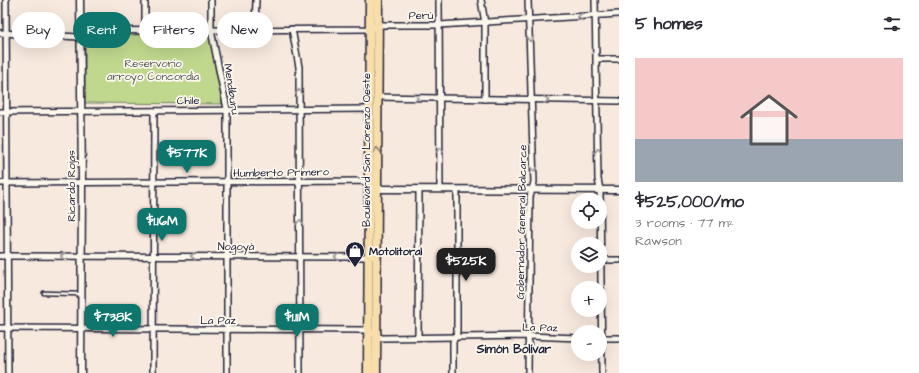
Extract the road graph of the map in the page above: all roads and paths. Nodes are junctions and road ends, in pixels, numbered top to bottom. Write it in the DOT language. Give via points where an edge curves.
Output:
graph roads {
  1 [pos="6,0"];
  2 [pos="80,0"];
  3 [pos="145,0"];
  4 [pos="211,0"];
  5 [pos="256,0"];
  6 [pos="370,0"];
  7 [pos="378,0"];
  8 [pos="439,0"];
  9 [pos="481,0"];
  10 [pos="528,0"];
  11 [pos="596,0"];
  12 [pos="80,12"];
  13 [pos="145,12"];
  14 [pos="256,12"];
  15 [pos="619,14"];
  16 [pos="596,16"];
  17 [pos="529,20"];
  18 [pos="485,23"];
  19 [pos="439,26"];
  20 [pos="374,27"];
  21 [pos="273,29"];
  22 [pos="292,29"];
  23 [pos="211,30"];
  24 [pos="217,30"];
  25 [pos="0,33"];
  26 [pos="7,33"];
  27 [pos="73,38"];
  28 [pos="80,48"];
  29 [pos="619,58"];
  30 [pos="597,59"];
  31 [pos="374,97"];
  32 [pos="440,98"];
  33 [pos="485,99"];
  34 [pos="532,100"];
  35 [pos="597,101"];
  36 [pos="619,101"];
  37 [pos="227,109"];
  38 [pos="300,109"];
  39 [pos="373,109"];
  40 [pos="81,111"];
  41 [pos="154,111"];
  42 [pos="0,112"];
  43 [pos="7,112"];
  44 [pos="301,181"];
  45 [pos="154,182"];
  46 [pos="227,182"];
  47 [pos="0,183"];
  48 [pos="7,183"];
  49 [pos="82,183"];
  50 [pos="369,183"];
  51 [pos="377,189"];
  52 [pos="440,189"];
  53 [pos="532,189"];
  54 [pos="419,190"];
  55 [pos="457,190"];
  56 [pos="600,190"];
  57 [pos="619,190"];
  58 [pos="601,237"];
  59 [pos="0,256"];
  60 [pos="7,256"];
  61 [pos="81,256"];
  62 [pos="154,256"];
  63 [pos="227,256"];
  64 [pos="300,256"];
  65 [pos="372,257"];
  66 [pos="607,260"];
  67 [pos="619,260"];
  68 [pos="602,273"];
  69 [pos="44,294"];
  70 [pos="81,294"];
  71 [pos="601,325"];
  72 [pos="0,328"];
  73 [pos="8,328"];
  74 [pos="81,329"];
  75 [pos="153,329"];
  76 [pos="227,330"];
  77 [pos="300,330"];
  78 [pos="372,333"];
  79 [pos="455,336"];
  80 [pos="528,336"];
  81 [pos="418,337"];
  82 [pos="571,338"];
  83 [pos="607,338"];
  84 [pos="619,338"];
  85 [pos="602,361"];
  86 [pos="8,373"];
  87 [pos="81,373"];
  88 [pos="153,373"];
  89 [pos="227,373"];
  90 [pos="300,373"];
  91 [pos="368,373"];
  92 [pos="376,373"];
  93 [pos="452,373"];
  94 [pos="528,373"];
  95 [pos="602,373"];
  1 -- 26 [label="street"];
  2 -- 12 [label="street, Ricardo Rojas"];
  3 -- 13 [label="street"];
  4 -- 23 [label="street, Mendiburu"];
  5 -- 14 [label="street"];
  6 -- 20 [label="main road, Boulevard San Lorenzo Oeste"];
  7 -- 20 [label="main road, Boulevard San Lorenzo Oeste"];
  8 -- 19 [label="street"];
  9 -- 18 [label="street"];
  10 -- 17 [label="street, Gobernador General Balcarce"];
  11 -- 16 [label="street"];
  15 -- 16 [label="street, Perú"];
  16 -- 17 [label="street, Perú, one-way"];
  16 -- 30 [label="street"];
  17 -- 18 [label="street, Perú"];
  17 -- 34 [label="street, Gobernador General Balcarce, one-way"];
  18 -- 19 [label="street, Perú"];
  18 -- 33 [label="street"];
  19 -- 20 [label="street, Perú"];
  19 -- 32 [label="street"];
  20 -- 22 [label="street, Perú"];
  20 -- 31 [label="main road, Boulevard San Lorenzo Oeste"];
  21 -- 22 [label="street, Perú"];
  38 -- 22 [label="street, one-way" via="299,67"];
  23 -- 24 [label="street, Perú"];
  23 -- 37 [label="street, Mendiburu"];
  25 -- 26 [label="street"];
  26 -- 27 [label="street"];
  26 -- 43 [label="street"];
  28 -- 40 [label="street, Ricardo Rojas"];
  29 -- 30 [label="street"];
  30 -- 35 [label="street"];
  31 -- 32 [label="street, one-way"];
  31 -- 39 [label="main road, Boulevard San Lorenzo Oeste"];
  32 -- 33 [label="street"];
  52 -- 32 [label="street, one-way"];
  33 -- 34 [label="street"];
  34 -- 35 [label="street, one-way"];
  34 -- 53 [label="street, Gobernador General Balcarce, one-way"];
  35 -- 36 [label="street"];
  56 -- 35 [label="street, one-way"];
  37 -- 38 [label="street, Chile"];
  37 -- 41 [label="street, Chile"];
  37 -- 46 [label="street, Mendiburu"];
  38 -- 39 [label="street, Chile"];
  38 -- 44 [label="street"];
  39 -- 50 [label="main road, Boulevard San Lorenzo Oeste"];
  51 -- 39 [label="main road, Boulevard San Lorenzo Oeste, one-way"];
  40 -- 41 [label="street, Chile"];
  40 -- 43 [label="street, Chile"];
  40 -- 49 [label="street, Ricardo Rojas"];
  41 -- 45 [label="street"];
  42 -- 43 [label="street, Chile"];
  43 -- 48 [label="street"];
  44 -- 46 [label="street, Humberto Primero"];
  44 -- 50 [label="street, Humberto Primero"];
  64 -- 44 [label="street, one-way"];
  45 -- 46 [label="street, Humberto Primero"];
  45 -- 49 [label="street, Humberto Primero"];
  45 -- 62 [label="street"];
  46 -- 63 [label="street, Mendiburu"];
  47 -- 48 [label="street, Humberto Primero"];
  48 -- 49 [label="street, Humberto Primero"];
  48 -- 60 [label="street"];
  49 -- 61 [label="street, Ricardo Rojas"];
  50 -- 51 [label="street"];
  50 -- 65 [label="main road, Boulevard San Lorenzo Oeste"];
  51 -- 54 [label="street"];
  51 -- 65 [label="main road, Boulevard San Lorenzo Oeste"];
  52 -- 54 [label="street"];
  52 -- 55 [label="street"];
  53 -- 55 [label="street"];
  53 -- 56 [label="street"];
  53 -- 80 [label="street, Gobernador General Balcarce"];
  54 -- 81 [label="street"];
  55 -- 79 [label="street"];
  56 -- 57 [label="street"];
  56 -- 58 [label="street"];
  59 -- 60 [label="street, Nogoyá"];
  61 -- 60 [label="street, Nogoyá, one-way"];
  60 -- 73 [label="street"];
  61 -- 62 [label="street, Nogoyá"];
  61 -- 70 [label="street, Ricardo Rojas"];
  63 -- 62 [label="street, Nogoyá, one-way"];
  62 -- 75 [label="street"];
  63 -- 64 [label="street, Nogoyá"];
  63 -- 76 [label="street, Mendiburu"];
  65 -- 64 [label="street, Nogoyá, one-way"];
  64 -- 77 [label="street"];
  65 -- 78 [label="main road, Boulevard San Lorenzo Oeste"];
  66 -- 67 [label="street"];
  68 -- 71 [label="street"];
  69 -- 70 [label="lane"];
  70 -- 74 [label="street, Ricardo Rojas"];
  72 -- 73 [label="street, La Paz"];
  73 -- 74 [label="street, La Paz"];
  73 -- 86 [label="street"];
  74 -- 75 [label="street, La Paz"];
  74 -- 87 [label="street, Ricardo Rojas"];
  75 -- 76 [label="street, La Paz"];
  75 -- 88 [label="street"];
  76 -- 77 [label="street, La Paz"];
  76 -- 89 [label="street, Mendiburu"];
  77 -- 78 [label="street, La Paz"];
  77 -- 90 [label="street"];
  78 -- 81 [label="street, La Paz" via="382,338"];
  78 -- 91 [label="main road, Boulevard San Lorenzo Oeste"];
  78 -- 92 [label="main road, Boulevard San Lorenzo Oeste"];
  79 -- 80 [label="street, La Paz"];
  79 -- 81 [label="street, La Paz"];
  79 -- 93 [label="street"];
  80 -- 82 [label="street, La Paz"];
  80 -- 94 [label="street, Gobernador General Balcarce"];
  83 -- 84 [label="street"];
  85 -- 95 [label="street"];
}
